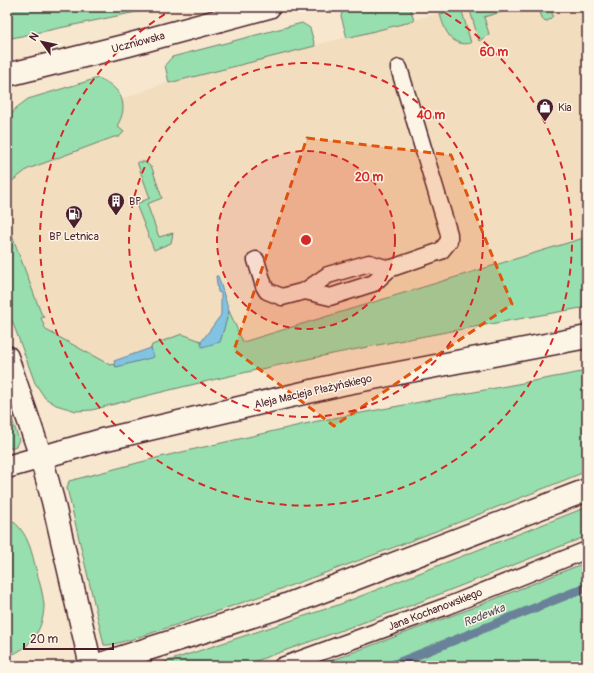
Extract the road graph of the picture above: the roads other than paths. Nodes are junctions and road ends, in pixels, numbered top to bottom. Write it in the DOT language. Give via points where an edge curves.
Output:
graph roads {
  1 [pos="269,7"];
  2 [pos="399,68"];
  3 [pos="7,75"];
  4 [pos="256,260"];
  5 [pos="587,337"];
  6 [pos="7,357"];
  7 [pos="41,457"];
  8 [pos="7,467"];
  9 [pos="587,490"];
  10 [pos="587,550"];
  11 [pos="92,666"];
  12 [pos="282,666"];
  1 -- 3 [label="main road, Uczniowska"];
  2 -- 4 [label="lane" via="449,234 449,240 441,251 389,268 374,283 330,296 305,291 282,297 267,291"];
  5 -- 7 [label="main road, Aleja Macieja Płażyńskiego" via="342,384 102,440"];
  6 -- 7 [label="main road"];
  7 -- 8 [label="main road, Aleja Macieja Płażyńskiego"];
  7 -- 11 [label="main road"];
  9 -- 11 [label="main road" via="281,607"];
  10 -- 12 [label="lane, Jana Kochanowskiego" via="447,606"];
}
